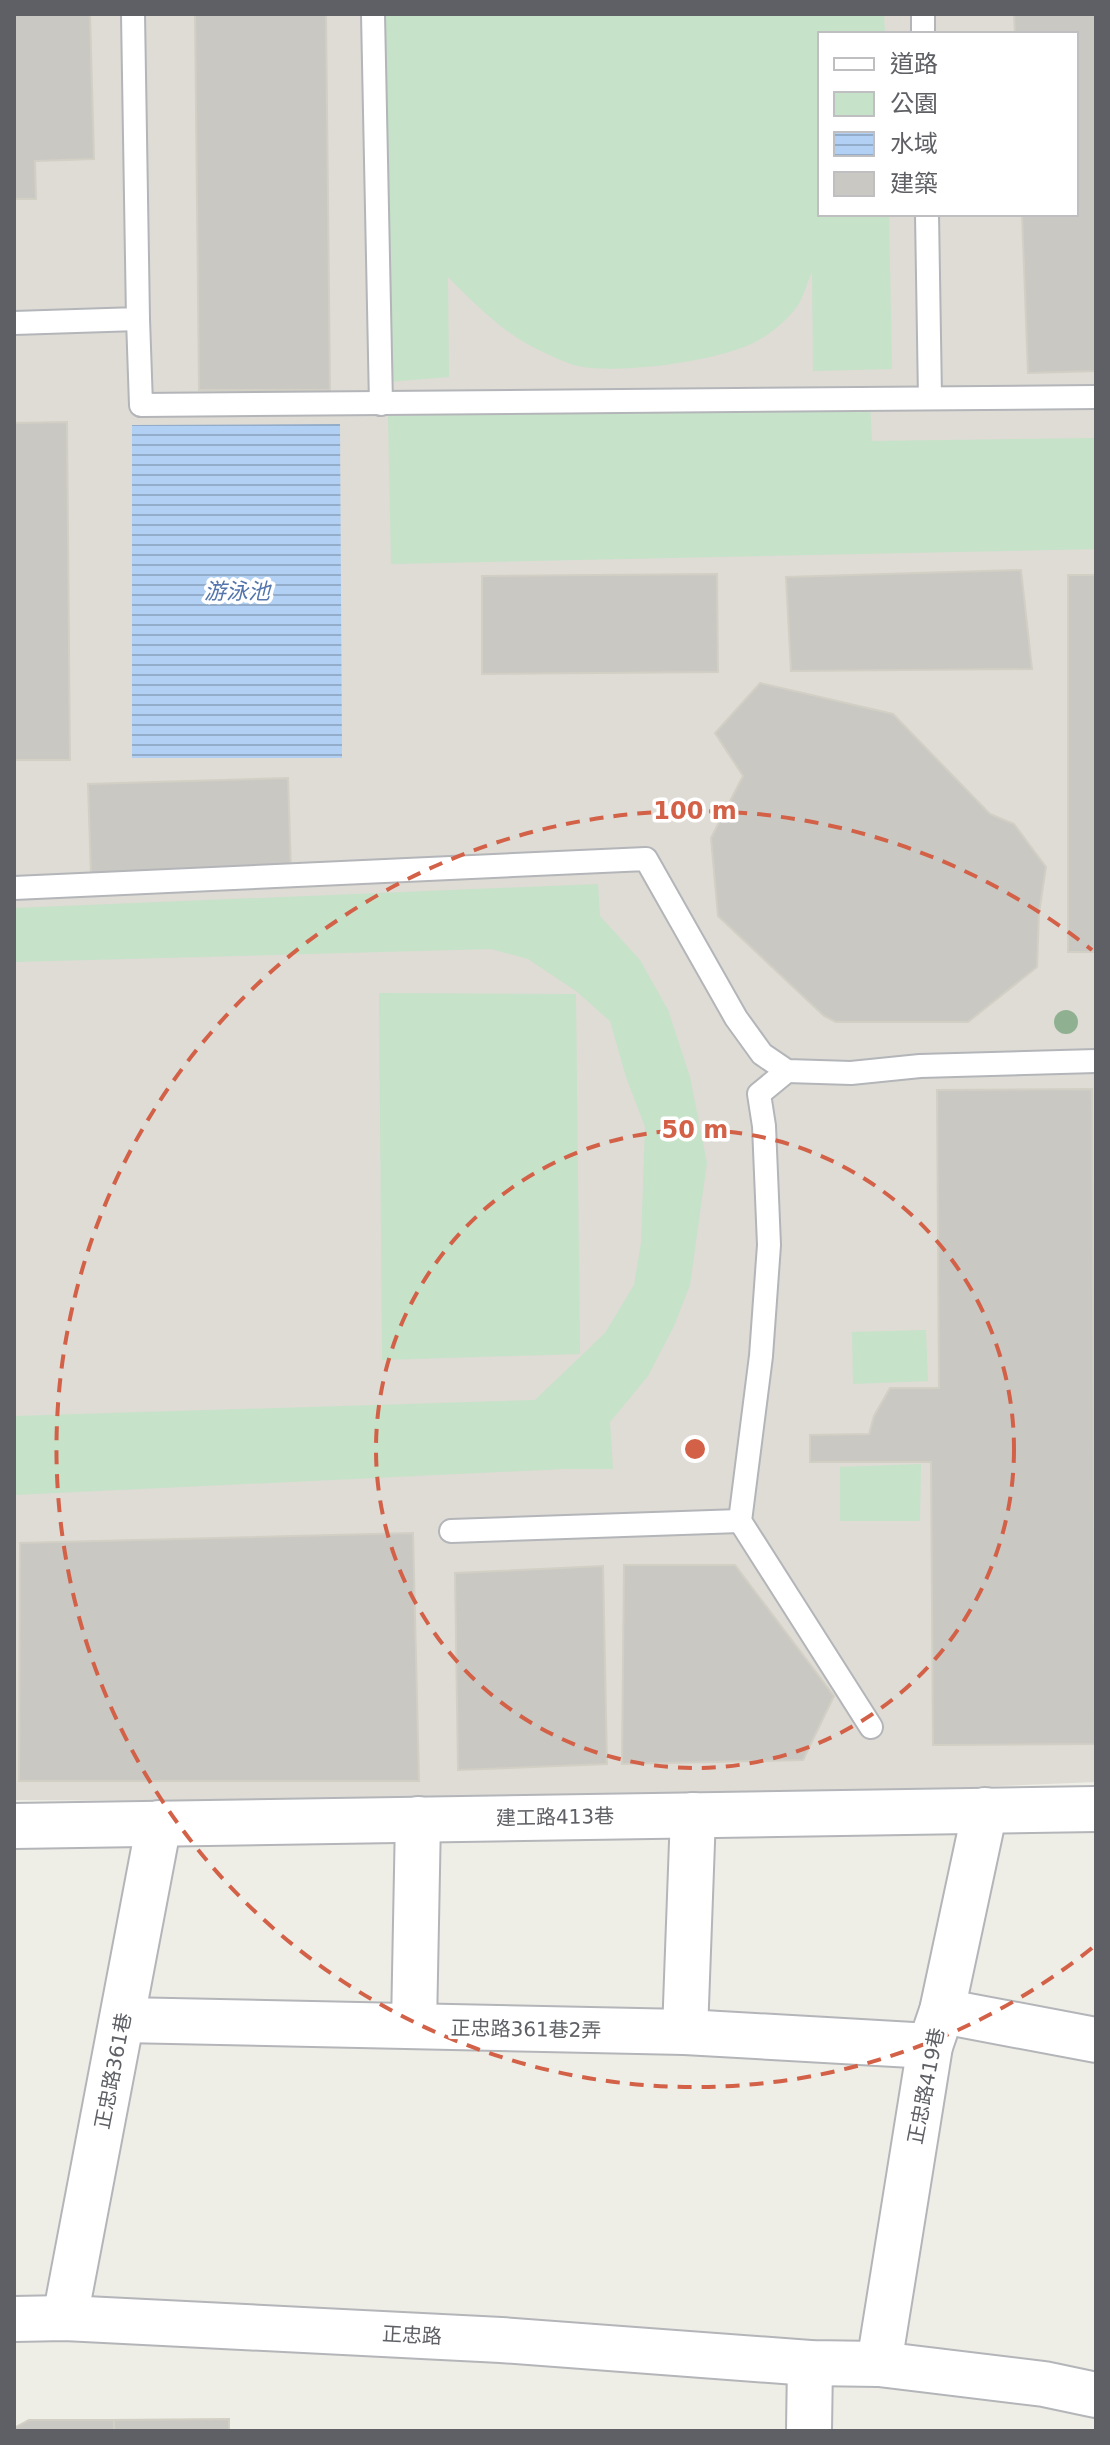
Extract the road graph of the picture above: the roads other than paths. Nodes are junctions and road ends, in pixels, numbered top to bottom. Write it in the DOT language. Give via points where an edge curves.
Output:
graph roads {
  1 [pos="133,14"];
  2 [pos="373,14"];
  3 [pos="927,216"];
  4 [pos="138,319"];
  5 [pos="14,323"];
  6 [pos="1096,397"];
  7 [pos="930,398"];
  8 [pos="381,404"];
  9 [pos="14,888"];
  10 [pos="1096,1061"];
  11 [pos="787,1071"];
  12 [pos="740,1521"];
  13 [pos="451,1531"];
  14 [pos="871,1727"];
  15 [pos="1096,1809"];
  16 [pos="985,1810"];
  17 [pos="693,1815"];
  18 [pos="418,1819"];
  19 [pos="159,1823"];
  20 [pos="14,1826"];
  21 [pos="123,2020"];
  22 [pos="414,2026"];
  23 [pos="936,2028"];
  24 [pos="685,2032"];
  25 [pos="1096,2040"];
  26 [pos="65,2318"];
  27 [pos="14,2319"];
  28 [pos="810,2363"];
  29 [pos="879,2364"];
  30 [pos="1096,2395"];
  31 [pos="809,2431"];
  1 -- 4 [label="lane"];
  2 -- 8 [label="lane"];
  3 -- 7 [label="lane"];
  4 -- 5 [label="lane"];
  4 -- 8 [label="lane" via="141,405"];
  6 -- 7 [label="lane"];
  7 -- 8 [label="lane"];
  9 -- 11 [label="lane" via="646,859 736,1018 762,1054"];
  10 -- 11 [label="lane" via="851,1073"];
  11 -- 12 [label="lane" via="759,1094 769,1245"];
  12 -- 13 [label="lane"];
  12 -- 14 [label="lane"];
  15 -- 16 [label="street, 建工路413巷"];
  16 -- 17 [label="street, 建工路413巷"];
  16 -- 23 [label="street, 正忠路419巷"];
  17 -- 18 [label="street, 建工路413巷"];
  17 -- 24 [label="street"];
  18 -- 19 [label="street, 建工路413巷"];
  18 -- 22 [label="street"];
  19 -- 20 [label="street, 建工路413巷"];
  19 -- 21 [label="street, 正忠路361巷"];
  21 -- 22 [label="street, 正忠路361巷2弄"];
  21 -- 26 [label="street, 正忠路361巷"];
  22 -- 24 [label="street, 正忠路361巷2弄"];
  23 -- 24 [label="street, 正忠路361巷2弄"];
  23 -- 25 [label="street, 正忠路361巷2弄"];
  23 -- 29 [label="street, 正忠路419巷"];
  26 -- 27 [label="street, 正忠路"];
  26 -- 28 [label="street, 正忠路" via="501,2340"];
  28 -- 29 [label="street, 正忠路"];
  28 -- 31 [label="street"];
  29 -- 30 [label="street, 正忠路"];
}
